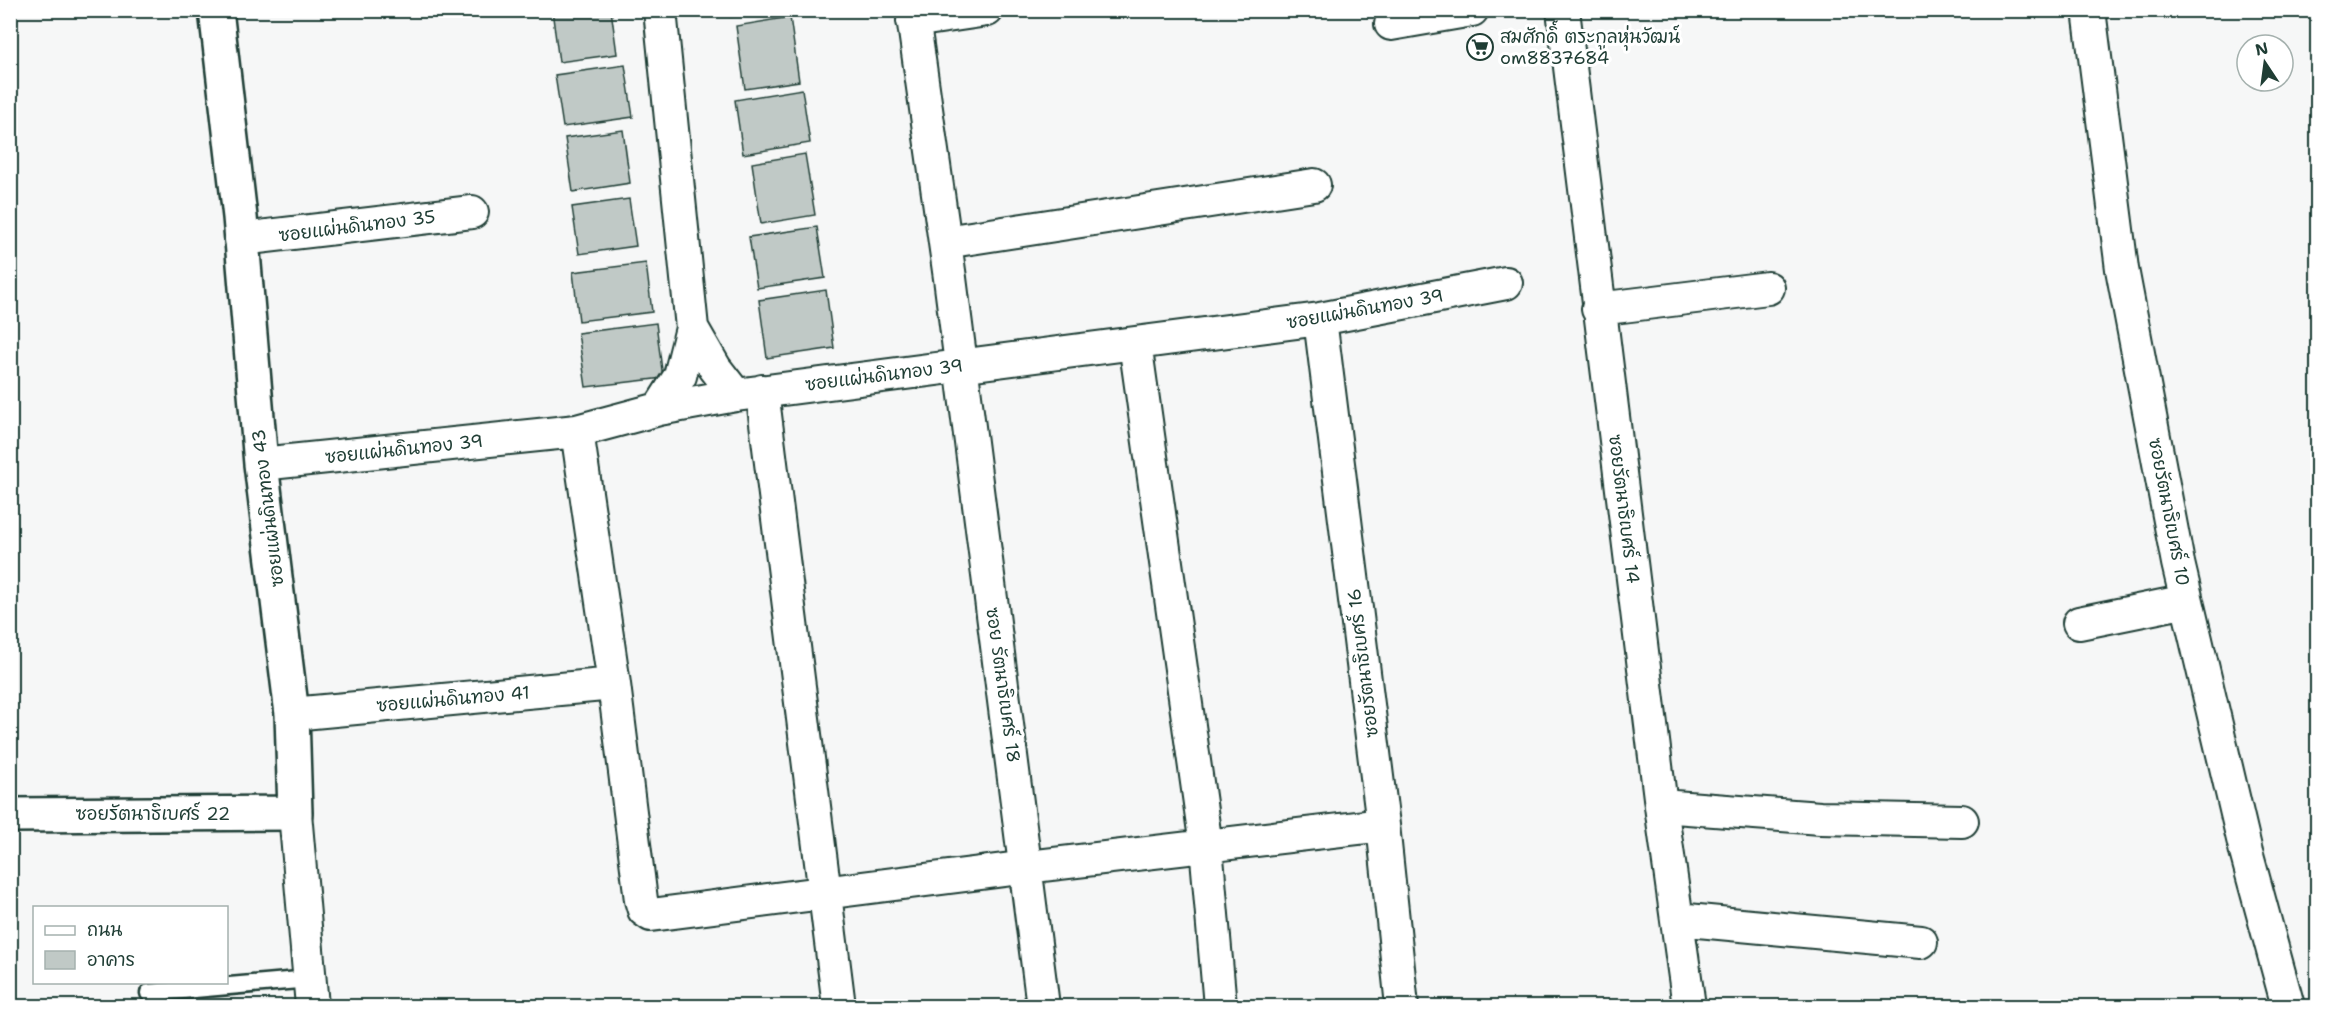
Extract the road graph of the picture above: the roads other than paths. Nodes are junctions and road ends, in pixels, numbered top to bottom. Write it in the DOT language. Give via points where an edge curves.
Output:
graph roads {
  1 [pos="216,10"];
  2 [pos="660,10"];
  3 [pos="987,10"];
  4 [pos="1472,10"];
  5 [pos="1563,10"];
  6 [pos="2089,10"];
  7 [pos="913,16"];
  8 [pos="1391,24"];
  9 [pos="1314,185"];
  10 [pos="472,212"];
  11 [pos="242,239"];
  12 [pos="945,242"];
  13 [pos="1506,283"];
  14 [pos="1768,288"];
  15 [pos="1598,309"];
  16 [pos="1320,319"];
  17 [pos="692,328"];
  18 [pos="1135,343"];
  19 [pos="961,365"];
  20 [pos="749,393"];
  21 [pos="659,409"];
  22 [pos="577,431"];
  23 [pos="261,464"];
  24 [pos="2187,601"];
  25 [pos="2079,623"];
  26 [pos="614,684"];
  27 [pos="292,714"];
  28 [pos="1661,806"];
  29 [pos="295,813"];
  30 [pos="10,815"];
  31 [pos="1962,821"];
  32 [pos="1383,825"];
  33 [pos="1206,846"];
  34 [pos="1027,867"];
  35 [pos="825,894"];
  36 [pos="1677,919"];
  37 [pos="1922,942"];
  38 [pos="149,993"];
  39 [pos="311,993"];
  40 [pos="839,1006"];
  41 [pos="1043,1006"];
  42 [pos="1220,1006"];
  43 [pos="1402,1006"];
  44 [pos="1689,1006"];
  45 [pos="2288,1006"];
  1 -- 11 [label="street, ซอยแผ่นดินทอง 43"];
  2 -- 17 [label="street"];
  3 -- 7 [label="street"];
  4 -- 8 [label="street"];
  5 -- 15 [label="street, ซอยรัตนาธิเบศร์ 14"];
  6 -- 24 [label="street, ซอยรัตนาธิเบศร์ 10" via="2122,269"];
  7 -- 12 [label="street, ซอย รัตนาธิเบศร์ 18"];
  9 -- 12 [label="street"];
  10 -- 11 [label="street, ซอยแผ่นดินทอง 35"];
  11 -- 23 [label="street, ซอยแผ่นดินทอง 43"];
  12 -- 19 [label="street, ซอย รัตนาธิเบศร์ 18"];
  13 -- 16 [label="street, ซอยแผ่นดินทอง 39"];
  14 -- 15 [label="street"];
  15 -- 28 [label="street, ซอยรัตนาธิเบศร์ 14"];
  16 -- 18 [label="street, ซอยแผ่นดินทอง 39"];
  16 -- 32 [label="street, ซอยรัตนาธิเบศร์ 16"];
  17 -- 20 [label="street" via="715,368"];
  17 -- 21 [label="street" via="680,376"];
  18 -- 19 [label="street, ซอยแผ่นดินทอง 39"];
  18 -- 33 [label="street"];
  19 -- 20 [label="street, ซอยแผ่นดินทอง 39"];
  19 -- 34 [label="street, ซอย รัตนาธิเบศร์ 18"];
  20 -- 21 [label="street, ซอยแผ่นดินทอง 39"];
  20 -- 35 [label="street"];
  21 -- 22 [label="street, ซอยแผ่นดินทอง 39"];
  22 -- 23 [label="street, ซอยแผ่นดินทอง 39"];
  22 -- 26 [label="street"];
  23 -- 27 [label="street, ซอยแผ่นดินทอง 43"];
  24 -- 25 [label="street"];
  24 -- 45 [label="street, ซอยรัตนาธิเบศร์ 10" via="2246,852"];
  26 -- 27 [label="street, ซอยแผ่นดินทอง 41"];
  26 -- 35 [label="street" via="645,910 651,915"];
  27 -- 29 [label="street, ซอยแผ่นดินทอง 43"];
  28 -- 31 [label="street" via="1820,818"];
  28 -- 36 [label="street, ซอยรัตนาธิเบศร์ 14"];
  29 -- 30 [label="street, ซอยรัตนาธิเบศร์ 22"];
  29 -- 39 [label="street, ซอยแผ่นดินทอง 43"];
  32 -- 33 [label="street"];
  32 -- 43 [label="street, ซอยรัตนาธิเบศร์ 16"];
  33 -- 34 [label="street"];
  33 -- 42 [label="street"];
  34 -- 35 [label="street"];
  34 -- 41 [label="street, ซอย รัตนาธิเบศร์ 18"];
  35 -- 40 [label="street"];
  36 -- 37 [label="street"];
  36 -- 44 [label="street, ซอยรัตนาธิเบศร์ 14"];
  38 -- 39 [label="lane"];
}
